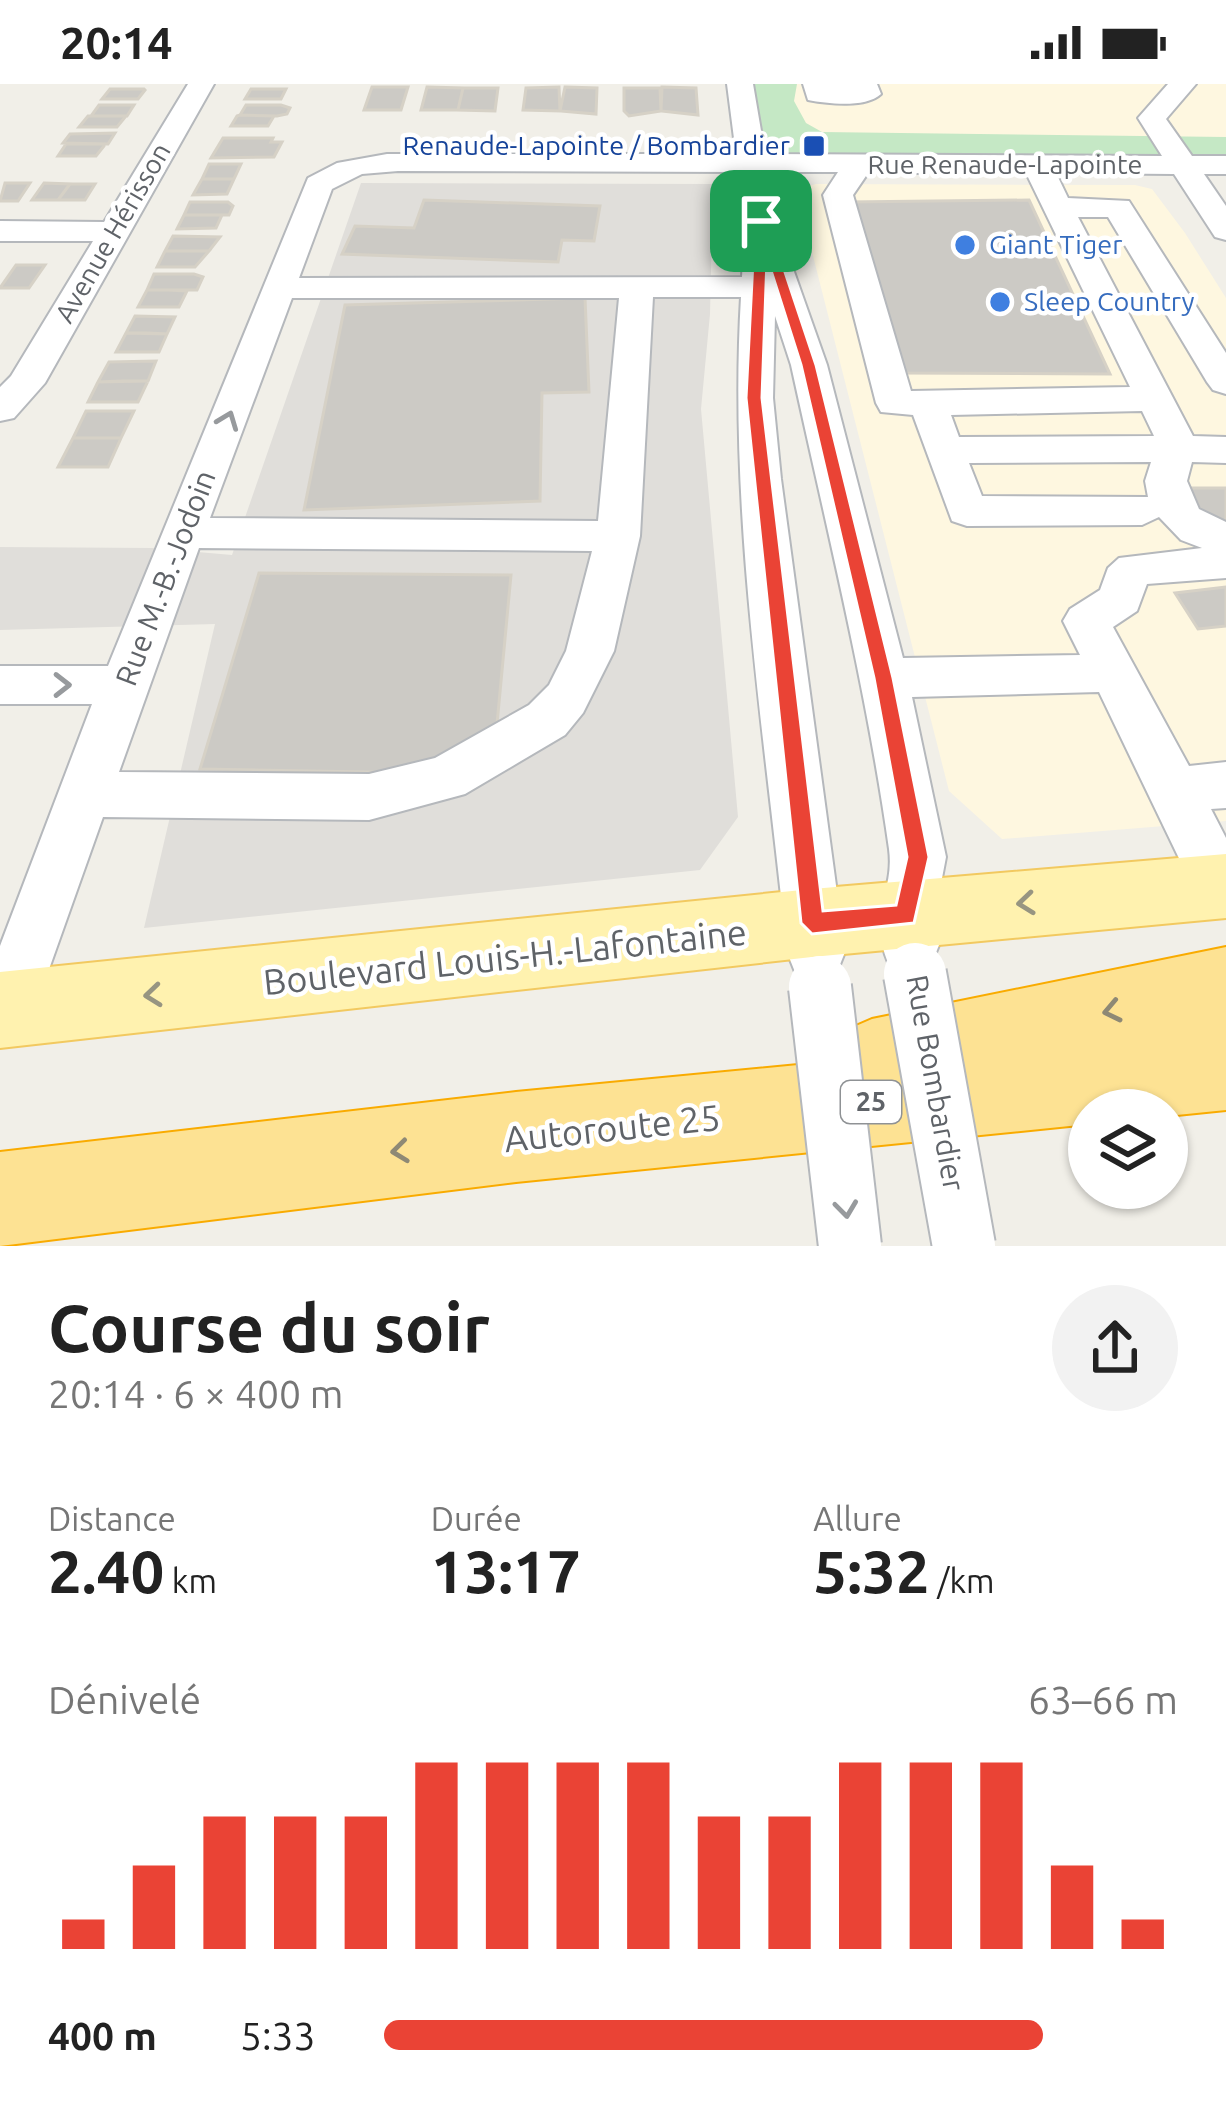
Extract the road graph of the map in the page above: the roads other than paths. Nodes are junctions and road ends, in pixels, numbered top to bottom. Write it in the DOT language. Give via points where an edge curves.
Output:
graph roads {
  1 [pos="201,84"];
  2 [pos="740,84"];
  3 [pos="864,84"];
  4 [pos="1183,84"];
  5 [pos="817,89"];
  6 [pos="830,121"];
  7 [pos="754,163"];
  8 [pos="859,164"];
  9 [pos="1036,164"];
  10 [pos="1226,165"];
  11 [pos="352,166"];
  12 [pos="1182,166"];
  13 [pos="1058,207"];
  14 [pos="761,221"];
  15 [pos="1226,230"];
  16 [pos="0,232"];
  17 [pos="112,232"];
  18 [pos="637,287"];
  19 [pos="759,287"];
  20 [pos="278,288"];
  21 [pos="1226,382"];
  22 [pos="13,396"];
  23 [pos="1155,399"];
  24 [pos="928,403"];
  25 [pos="944,449"];
  26 [pos="1180,449"];
  27 [pos="1226,451"];
  28 [pos="1142,510"];
  29 [pos="184,533"];
  30 [pos="618,536"];
  31 [pos="1226,537"];
  32 [pos="1226,562"];
  33 [pos="1112,673"];
  34 [pos="884,678"];
  35 [pos="0,685"];
  36 [pos="124,686"];
  37 [pos="1201,788"];
  38 [pos="83,794"];
  39 [pos="1224,886"];
  40 [pos="910,945"];
  41 [pos="816,955"];
  42 [pos="1226,987"];
  43 [pos="3,1010"];
  44 [pos="1226,1067"];
  45 [pos="516,1137"];
  46 [pos="0,1199"];
  47 [pos="850,1246"];
  48 [pos="964,1246"];
  1 -- 17 [label="street, Avenue Hérisson"];
  2 -- 7 [label="street, Rue Bombardier"];
  3 -- 5 [label="street" via="868,94"];
  4 -- 12 [label="street" via="1152,118"];
  5 -- 6 [label="street"];
  7 -- 8 [label="street, Rue Renaude-Lapointe"];
  7 -- 11 [label="street, Rue Renaude-Lapointe"];
  7 -- 14 [label="street, Rue Bombardier"];
  8 -- 9 [label="street, Rue Renaude-Lapointe"];
  8 -- 24 [label="street" via="838,195 895,403"];
  9 -- 12 [label="street, Rue Renaude-Lapointe"];
  9 -- 13 [label="street"];
  10 -- 12 [label="street, Rue Renaude-Lapointe"];
  11 -- 20 [label="street, Rue M.-B.-Jodoin" via="319,184"];
  12 -- 15 [label="street"];
  13 -- 21 [label="street" via="1118,208"];
  13 -- 23 [label="street"];
  14 -- 19 [label="street, Rue Bombardier"];
  14 -- 34 [label="street, Rue Bombardier" via="809,365"];
  16 -- 17 [label="street"];
  17 -- 22 [label="street, Avenue Hérisson"];
  18 -- 19 [label="street"];
  18 -- 20 [label="street"];
  18 -- 30 [label="street"];
  19 -- 41 [label="street, Rue Bombardier" via="760,478"];
  29 -- 20 [label="street, Rue M.-B.-Jodoin, one-way"];
  23 -- 24 [label="street"];
  23 -- 26 [label="street"];
  24 -- 25 [label="street"];
  25 -- 26 [label="street"];
  25 -- 28 [label="street" via="967,511"];
  26 -- 27 [label="street"];
  26 -- 31 [label="street" via="1166,489 1174,512 1195,529"];
  29 -- 30 [label="street"];
  29 -- 36 [label="street, Rue M.-B.-Jodoin"];
  30 -- 38 [label="street" via="590,651 566,699 547,720 447,778 369,796"];
  32 -- 33 [label="street" via="1135,569 1121,599 1087,621"];
  33 -- 34 [label="street"];
  33 -- 37 [label="street"];
  34 -- 40 [label="street, Rue Bombardier" via="918,857"];
  35 -- 36 [label="street, one-way"];
  36 -- 38 [label="street, Rue M.-B.-Jodoin"];
  37 -- 39 [label="street"];
  38 -- 43 [label="street, Rue M.-B.-Jodoin"];
  39 -- 40 [label="main road, Boulevard Louis-H.-Lafontaine, one-way"];
  40 -- 41 [label="main road, Boulevard Louis-H.-Lafontaine"];
  40 -- 48 [label="street, Rue Bombardier, bridge"];
  41 -- 43 [label="main road, Boulevard Louis-H.-Lafontaine, one-way"];
  41 -- 47 [label="street, Rue Bombardier, one-way, bridge"];
  42 -- 45 [label="highway, one-way"];
  44 -- 45 [label="highway, Autoroute 25 / 25"];
  45 -- 46 [label="highway, Autoroute 25 / 25, one-way"];
}
